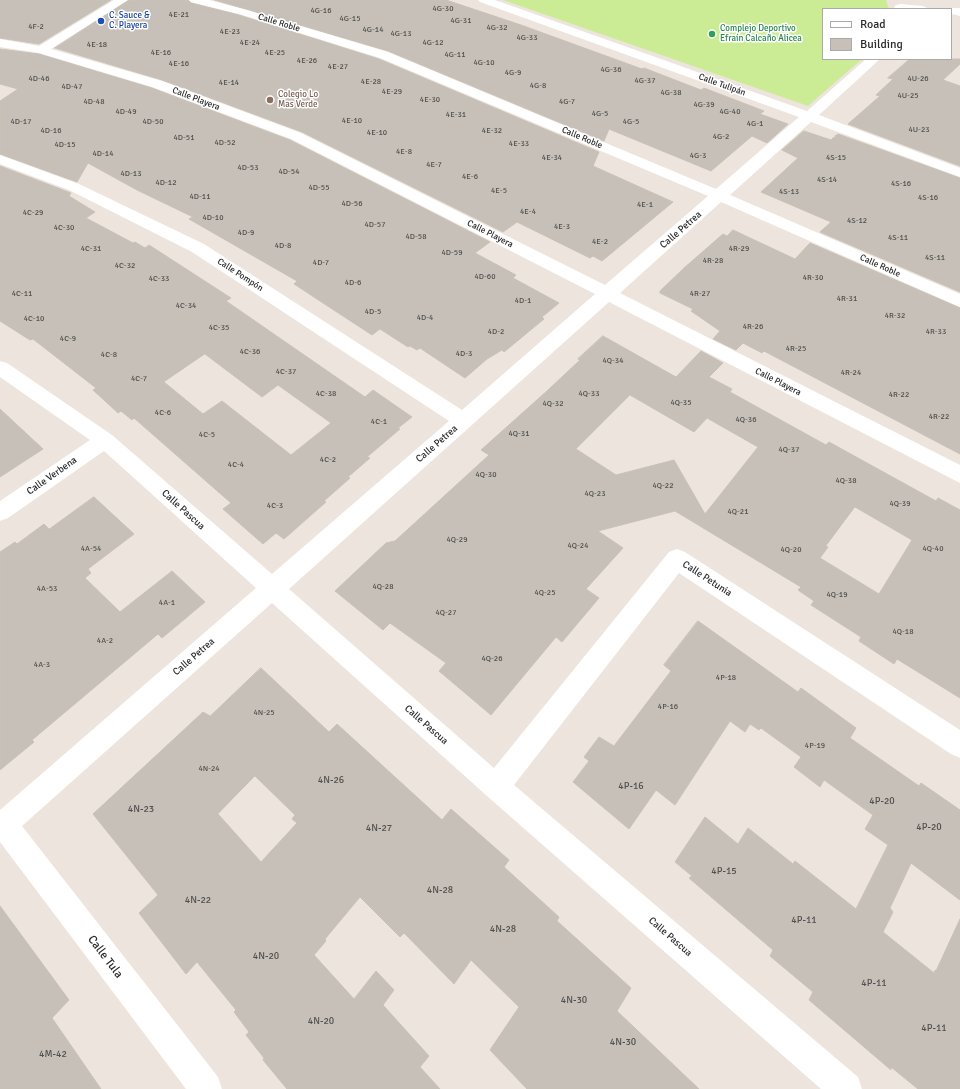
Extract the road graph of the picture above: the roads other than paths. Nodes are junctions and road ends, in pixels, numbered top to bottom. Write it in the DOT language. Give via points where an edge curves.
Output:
graph roads {
  1 [pos="122,0"];
  2 [pos="195,0"];
  3 [pos="484,0"];
  4 [pos="898,5"];
  5 [pos="917,8"];
  6 [pos="0,43"];
  7 [pos="41,50"];
  8 [pos="873,60"];
  9 [pos="809,116"];
  10 [pos="0,159"];
  11 [pos="960,173"];
  12 [pos="720,196"];
  13 [pos="608,294"];
  14 [pos="960,301"];
  15 [pos="0,368"];
  16 [pos="464,421"];
  17 [pos="105,440"];
  18 [pos="960,476"];
  19 [pos="0,512"];
  20 [pos="271,589"];
  21 [pos="960,745"];
  22 [pos="496,787"];
  23 [pos="2,826"];
  24 [pos="206,1089"];
  25 [pos="846,1089"];
  1 -- 7 [label="street"];
  2 -- 12 [label="street, Calle Roble" via="384,55"];
  3 -- 9 [label="street, Calle Tulipán"];
  4 -- 5 [label="street"];
  6 -- 7 [label="street, Calle Playera"];
  7 -- 13 [label="street, Calle Playera" via="157,84 296,136"];
  8 -- 9 [label="street, Calle Petrea"];
  9 -- 11 [label="street, Calle Tulipán"];
  9 -- 12 [label="street, Calle Petrea"];
  10 -- 16 [label="street, Calle Pompón" via="74,187 198,248"];
  12 -- 13 [label="street, Calle Petrea"];
  12 -- 14 [label="street, Calle Roble"];
  13 -- 16 [label="street, Calle Petrea"];
  13 -- 18 [label="street, Calle Playera"];
  15 -- 17 [label="street, Calle Pascua"];
  16 -- 20 [label="street, Calle Petrea"];
  17 -- 19 [label="street, Calle Verbena"];
  17 -- 20 [label="street, Calle Pascua"];
  20 -- 22 [label="street, Calle Pascua"];
  20 -- 23 [label="street, Calle Petrea"];
  21 -- 22 [label="street, Calle Petunia" via="677,559"];
  22 -- 25 [label="street, Calle Pascua"];
  23 -- 24 [label="street, Calle Tula"];
}
